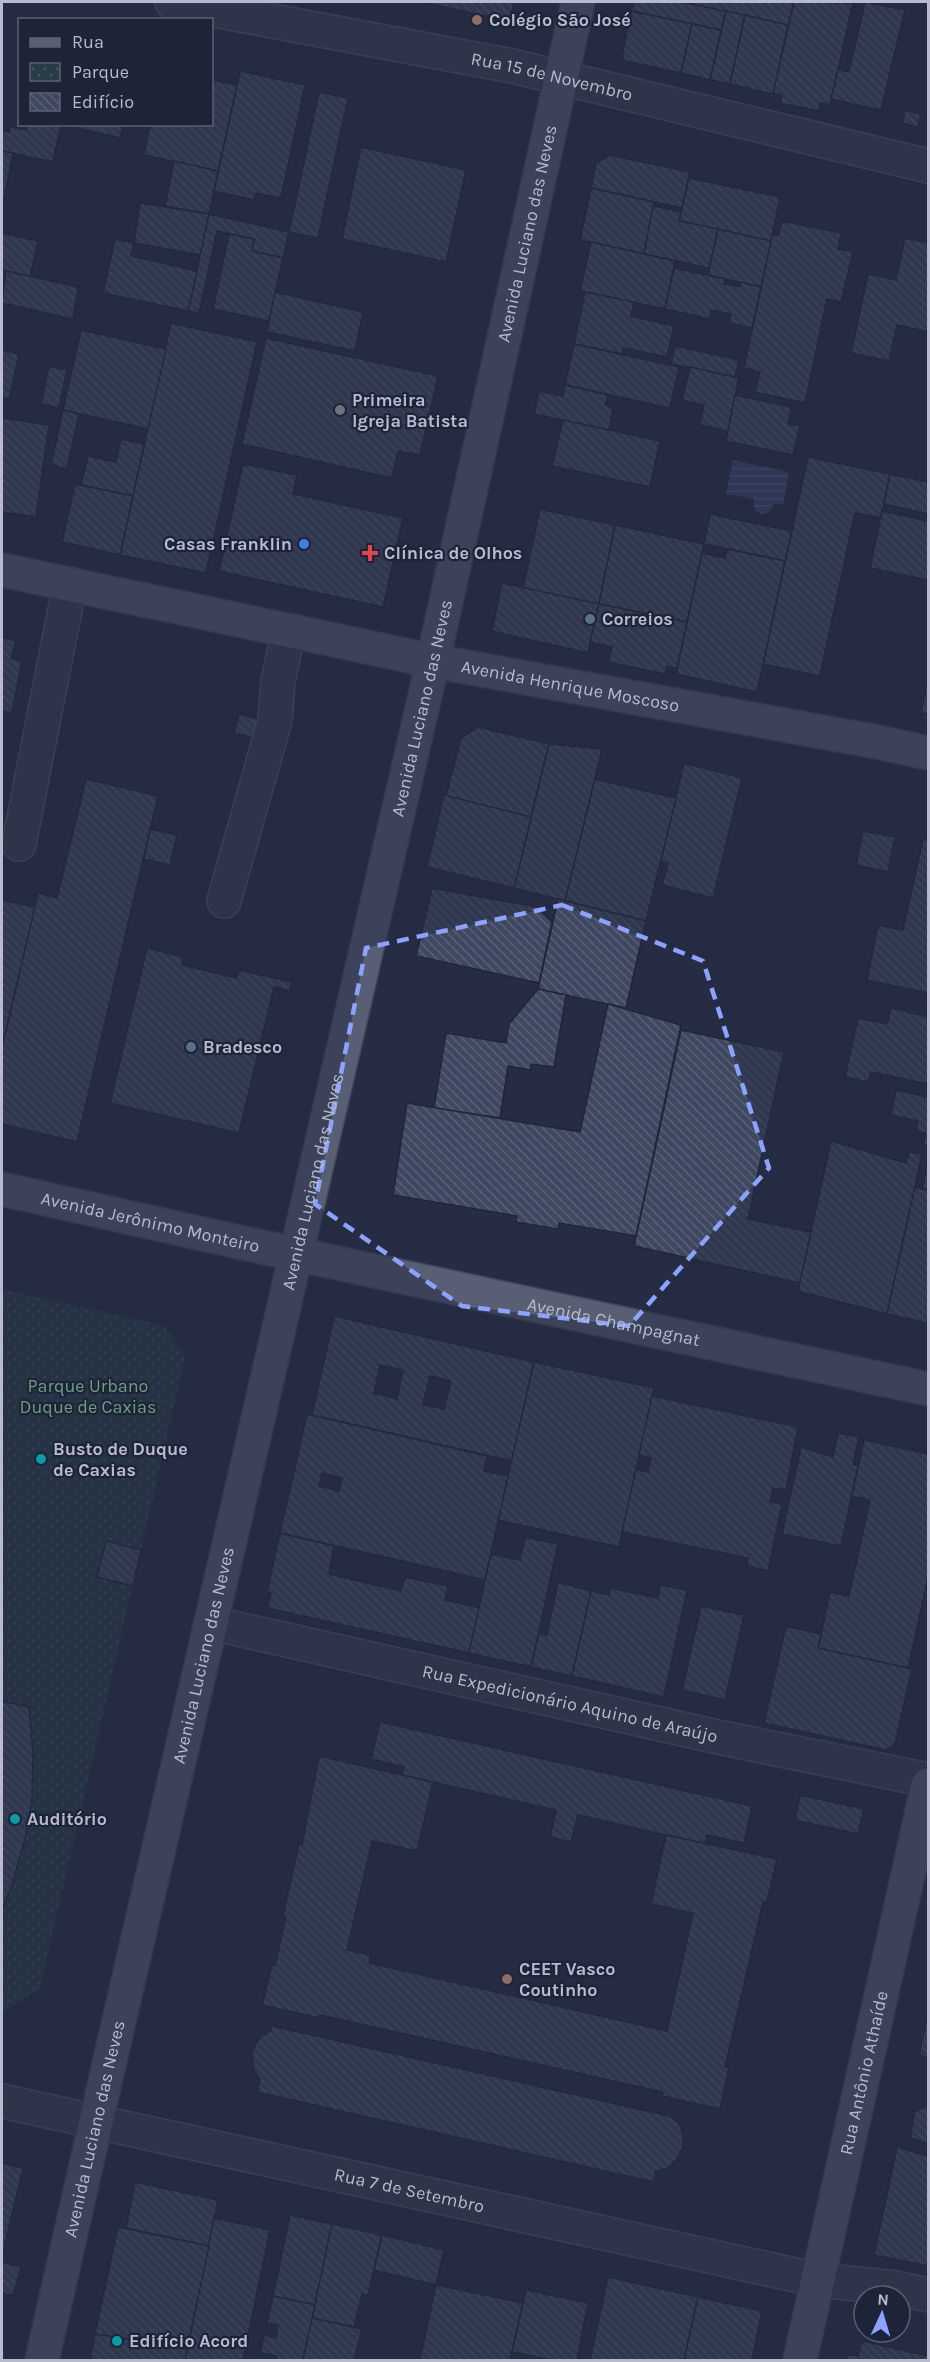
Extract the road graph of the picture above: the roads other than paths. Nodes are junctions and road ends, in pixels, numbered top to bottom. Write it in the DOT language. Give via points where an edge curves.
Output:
graph roads {
  1 [pos="172,2"];
  2 [pos="578,2"];
  3 [pos="561,78"];
  4 [pos="928,166"];
  5 [pos="2,570"];
  6 [pos="70,584"];
  7 [pos="289,630"];
  8 [pos="433,661"];
  9 [pos="928,753"];
  10 [pos="19,844"];
  11 [pos="224,901"];
  12 [pos="2,1189"];
  13 [pos="297,1253"];
  14 [pos="928,1389"];
  15 [pos="211,1623"];
  16 [pos="928,1780"];
  17 [pos="928,1785"];
  18 [pos="2,2101"];
  19 [pos="96,2122"];
  20 [pos="818,2280"];
  21 [pos="928,2295"];
  22 [pos="42,2361"];
  23 [pos="800,2361"];
  1 -- 3 [label="street, Rua 15 de Novembro"];
  2 -- 3 [label="main road, Avenida Luciano das Neves"];
  3 -- 4 [label="street, Rua 15 de Novembro"];
  3 -- 8 [label="main road, Avenida Luciano das Neves"];
  5 -- 6 [label="main road, Avenida Henrique Moscoso"];
  6 -- 7 [label="main road, Avenida Henrique Moscoso"];
  6 -- 10 [label="street"];
  7 -- 8 [label="main road, Avenida Henrique Moscoso"];
  7 -- 11 [label="street" via="275,720"];
  8 -- 9 [label="main road, Avenida Henrique Moscoso"];
  8 -- 13 [label="main road, Avenida Luciano das Neves"];
  12 -- 13 [label="main road, Avenida Jerônimo Monteiro"];
  13 -- 14 [label="main road, Avenida Champagnat"];
  13 -- 15 [label="main road, Avenida Luciano das Neves"];
  15 -- 16 [label="street, Rua Expedicionário Aquino de Araújo"];
  15 -- 19 [label="main road, Avenida Luciano das Neves"];
  17 -- 20 [label="main road, Rua Antônio Athaíde"];
  18 -- 19 [label="street, Rua 7 de Setembro"];
  19 -- 20 [label="street, Rua 7 de Setembro"];
  19 -- 22 [label="main road, Avenida Luciano das Neves"];
  20 -- 21 [label="street, Rua 7 de Setembro"];
  20 -- 23 [label="main road, Rua Antônio Athaíde"];
}
